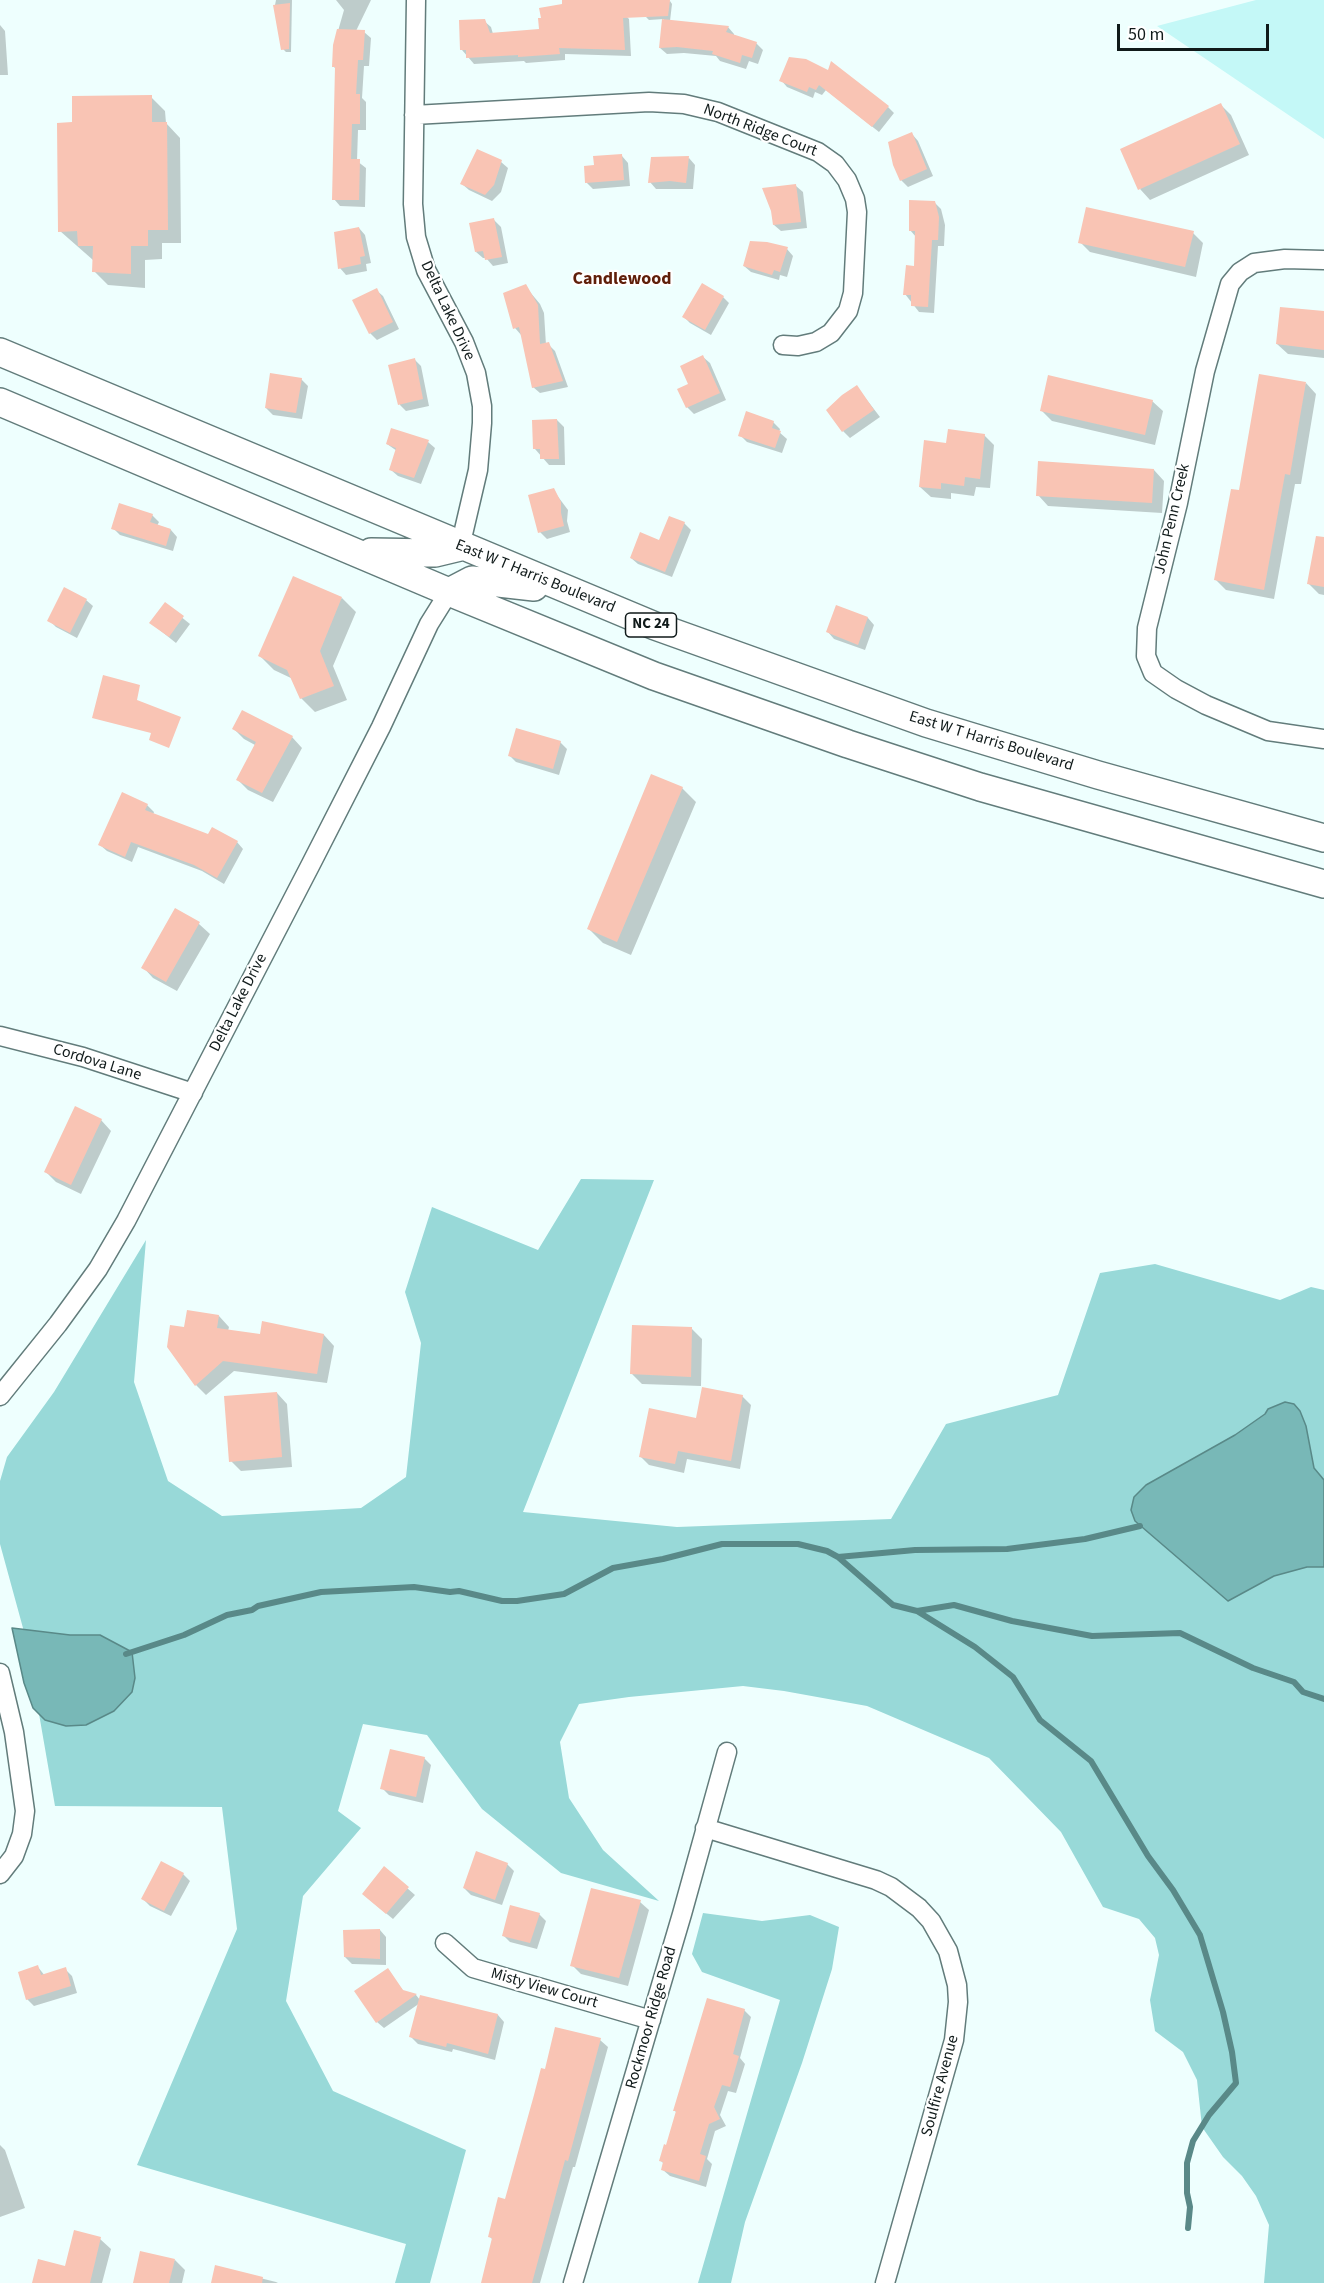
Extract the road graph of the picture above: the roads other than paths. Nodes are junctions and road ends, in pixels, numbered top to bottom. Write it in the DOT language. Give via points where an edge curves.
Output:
graph roads {
  1 [pos="416,0"];
  2 [pos="414,115"];
  3 [pos="1324,260"];
  4 [pos="783,345"];
  5 [pos="0,352"];
  6 [pos="0,402"];
  7 [pos="460,547"];
  8 [pos="349,549"];
  9 [pos="449,592"];
  10 [pos="577,594"];
  11 [pos="1324,739"];
  12 [pos="1324,838"];
  13 [pos="1324,884"];
  14 [pos="0,1036"];
  15 [pos="193,1093"];
  16 [pos="0,1396"];
  17 [pos="0,1673"];
  18 [pos="727,1752"];
  19 [pos="705,1828"];
  20 [pos="0,1874"];
  21 [pos="445,1943"];
  22 [pos="651,2020"];
  23 [pos="573,2283"];
  24 [pos="885,2283"];
  1 -- 2 [label="street, Delta Lake Drive"];
  2 -- 4 [label="street, North Ridge Court" via="649,102 684,104 718,112 818,152 835,164 855,199 853,293 848,311 831,333 816,342"];
  2 -- 7 [label="street, Delta Lake Drive" via="416,237 426,270 464,342 476,373 482,406 478,470"];
  3 -- 11 [label="street, John Penn Creek" via="1254,263 1230,284 1205,371 1147,628 1146,656 1153,673 1206,705 1268,731"];
  5 -- 7 [label="main road, East W T Harris Boulevard / NC 24"];
  6 -- 8 [label="main road"];
  7 -- 8 [label="main road" via="435,553"];
  7 -- 10 [label="main road, East W T Harris Boulevard / NC 24"];
  8 -- 9 [label="main road"];
  9 -- 10 [label="main road" via="472,580"];
  9 -- 13 [label="main road" via="654,676 848,744 980,787"];
  9 -- 15 [label="street, Delta Lake Drive" via="429,624 365,758"];
  10 -- 12 [label="main road, East W T Harris Boulevard / NC 24" via="665,630 926,723"];
  14 -- 15 [label="street, Cordova Lane" via="82,1057"];
  15 -- 16 [label="street, Delta Lake Drive" via="98,1269"];
  17 -- 20 [label="street" via="14,1732 25,1811 14,1856"];
  18 -- 19 [label="street, Rockmoor Ridge Road"];
  19 -- 22 [label="street, Rockmoor Ridge Road"];
  19 -- 24 [label="street, Soulfire Avenue" via="891,1887 930,1921 948,1952 958,1994 954,2040"];
  21 -- 22 [label="street, Misty View Court" via="473,1968"];
  22 -- 23 [label="street, Rockmoor Ridge Road"];
}
